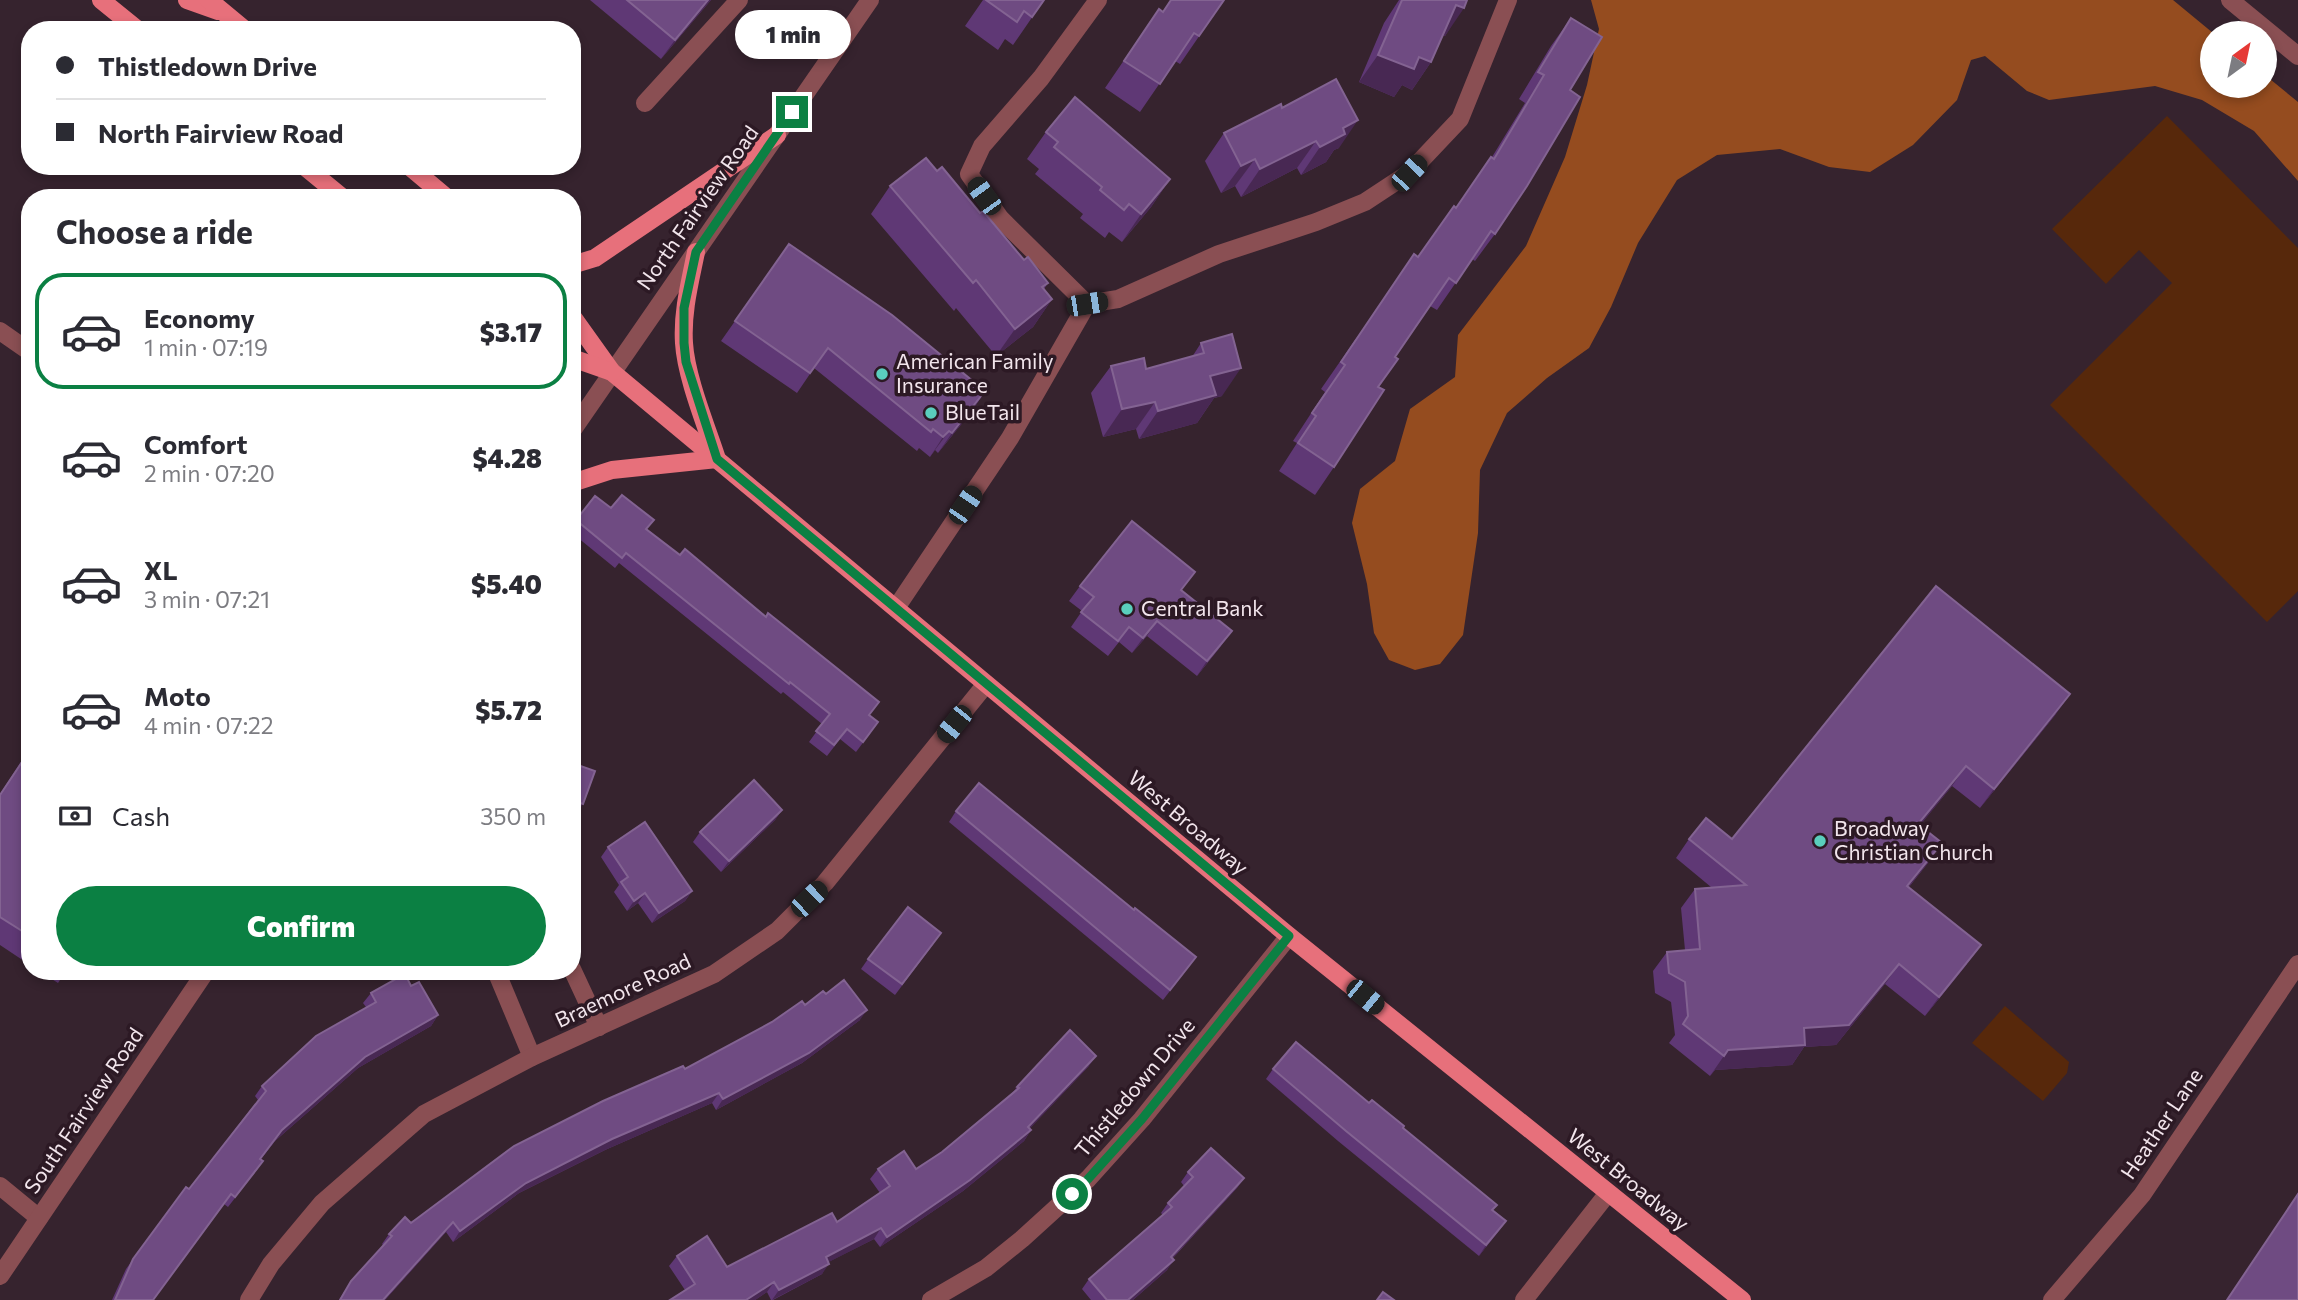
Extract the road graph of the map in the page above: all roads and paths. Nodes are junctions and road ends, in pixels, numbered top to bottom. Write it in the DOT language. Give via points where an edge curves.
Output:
graph roads {
  1 [pos="101,0"];
  2 [pos="187,0"];
  3 [pos="209,0"];
  4 [pos="739,0"];
  5 [pos="870,0"];
  6 [pos="1098,0"];
  7 [pos="1508,0"];
  8 [pos="2230,0"];
  9 [pos="225,13"];
  10 [pos="127,21"];
  11 [pos="234,21"];
  12 [pos="2298,56"];
  13 [pos="645,103"];
  14 [pos="776,135"];
  15 [pos="315,175"];
  16 [pos="420,175"];
  17 [pos="332,189"];
  18 [pos="436,189"];
  19 [pos="696,252"];
  20 [pos="581,262"];
  21 [pos="1087,304"];
  22 [pos="581,329"];
  23 [pos="0,331"];
  24 [pos="21,346"];
  25 [pos="581,361"];
  26 [pos="612,372"];
  27 [pos="581,418"];
  28 [pos="717,459"];
  29 [pos="581,480"];
  30 [pos="896,608"];
  31 [pos="986,684"];
  32 [pos="1289,936"];
  33 [pos="2298,964"];
  34 [pos="200,980"];
  35 [pos="500,980"];
  36 [pos="577,980"];
  37 [pos="599,1027"];
  38 [pos="532,1057"];
  39 [pos="0,1186"];
  40 [pos="1608,1193"];
  41 [pos="39,1218"];
  42 [pos="0,1276"];
  43 [pos="250,1300"];
  44 [pos="931,1300"];
  45 [pos="1524,1300"];
  46 [pos="1742,1300"];
  47 [pos="2052,1300"];
  1 -- 10 [label="main road"];
  2 -- 9 [label="main road"];
  3 -- 9 [label="main road"];
  4 -- 13 [label="street"];
  5 -- 14 [label="street, North Fairview Road"];
  6 -- 21 [label="street" via="1041,78 982,146 968,174 1000,218"];
  7 -- 21 [label="street" via="1460,119 1409,173 1365,202 1219,254 1118,299"];
  8 -- 12 [label="street"];
  9 -- 11 [label="main road"];
  14 -- 19 [label="street, North Fairview Road"];
  14 -- 20 [label="main road" via="595,258"];
  15 -- 17 [label="main road"];
  16 -- 18 [label="main road"];
  19 -- 26 [label="street, North Fairview Road"];
  19 -- 28 [label="main road" via="684,308 684,343"];
  21 -- 30 [label="street" via="1010,438"];
  22 -- 26 [label="main road, West Broadway"];
  23 -- 24 [label="street"];
  25 -- 26 [label="main road, West Broadway"];
  26 -- 27 [label="street"];
  26 -- 28 [label="main road, West Broadway"];
  28 -- 29 [label="main road" via="612,470"];
  28 -- 30 [label="main road, West Broadway"];
  30 -- 31 [label="main road, West Broadway"];
  31 -- 32 [label="main road, West Broadway"];
  31 -- 37 [label="street, Braemore Road" via="825,883 777,931 714,974"];
  32 -- 40 [label="main road, West Broadway"];
  32 -- 44 [label="street, Thistledown Drive" via="1088,1179 986,1268"];
  33 -- 47 [label="street, Heather Lane" via="2142,1195"];
  34 -- 41 [label="street, South Fairview Road"];
  35 -- 38 [label="street"];
  36 -- 37 [label="street"];
  37 -- 38 [label="street, Braemore Road"];
  38 -- 43 [label="street, Braemore Road" via="424,1114 322,1203 271,1264"];
  39 -- 41 [label="street"];
  40 -- 45 [label="street"];
  40 -- 46 [label="main road, West Broadway"];
  41 -- 42 [label="street, South Fairview Road"];
}
